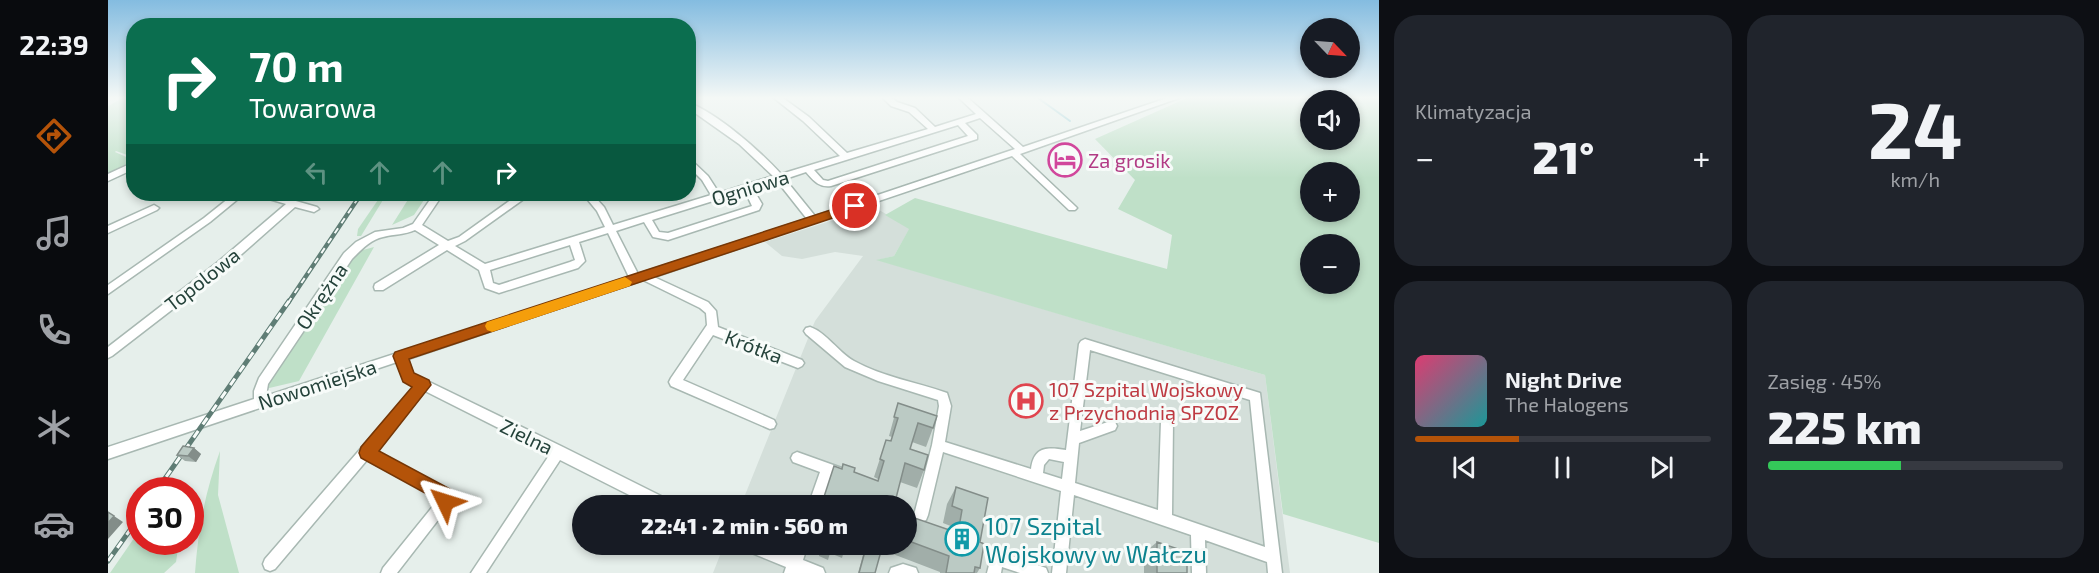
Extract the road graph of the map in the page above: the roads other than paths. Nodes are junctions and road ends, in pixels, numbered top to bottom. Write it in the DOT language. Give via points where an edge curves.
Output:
graph roads {
  1 [pos="720,125"];
  2 [pos="813,125"];
  3 [pos="928,125"];
  4 [pos="951,125"];
  5 [pos="963,125"];
  6 [pos="991,125"];
  7 [pos="1097,125"];
  8 [pos="934,130"];
  9 [pos="1018,152"];
  10 [pos="846,157"];
  11 [pos="696,168"];
  12 [pos="126,169"];
  13 [pos="808,169"];
  14 [pos="108,178"];
  15 [pos="780,178"];
  16 [pos="748,188"];
  17 [pos="717,197"];
  18 [pos="231,201"];
  19 [pos="286,201"];
  20 [pos="433,201"];
  21 [pos="515,201"];
  22 [pos="594,201"];
  23 [pos="293,203"];
  24 [pos="154,208"];
  25 [pos="1072,208"];
  26 [pos="314,209"];
  27 [pos="646,218"];
  28 [pos="813,220"];
  29 [pos="416,226"];
  30 [pos="612,229"];
  31 [pos="108,230"];
  32 [pos="574,241"];
  33 [pos="447,245"];
  34 [pos="484,268"];
  35 [pos="639,278"];
  36 [pos="379,287"];
  37 [pos="108,290"];
  38 [pos="711,329"];
  39 [pos="810,331"];
  40 [pos="108,353"];
  41 [pos="400,356"];
  42 [pos="798,363"];
  43 [pos="423,385"];
  44 [pos="260,402"];
  45 [pos="1167,421"];
  46 [pos="770,424"];
  47 [pos="1111,426"];
  48 [pos="1073,439"];
  49 [pos="938,445"];
  50 [pos="559,451"];
  51 [pos="108,453"];
  52 [pos="367,453"];
  53 [pos="797,458"];
  54 [pos="1071,458"];
  55 [pos="826,469"];
  56 [pos="1036,477"];
  57 [pos="856,479"];
  58 [pos="1069,487"];
  59 [pos="645,495"];
  60 [pos="818,495"];
  61 [pos="921,515"];
  62 [pos="1166,519"];
  63 [pos="1198,531"];
  64 [pos="768,555"];
  65 [pos="1274,557"];
  66 [pos="270,564"];
  67 [pos="793,568"];
  68 [pos="388,573"];
  69 [pos="478,573"];
  70 [pos="818,573"];
  71 [pos="896,573"];
  72 [pos="911,573"];
  73 [pos="994,573"];
  74 [pos="1041,573"];
  75 [pos="1059,573"];
  76 [pos="1199,573"];
  77 [pos="1275,573"];
  1 -- 15 [label="street" via="746,142"];
  2 -- 10 [label="street"];
  3 -- 8 [label="street"];
  4 -- 8 [label="street, Ogniowa"];
  5 -- 13 [label="street" via="974,137 828,184 820,183"];
  6 -- 9 [label="street"];
  7 -- 9 [label="street, Nowomiejska"];
  8 -- 10 [label="street, Ogniowa"];
  9 -- 25 [label="street"];
  9 -- 28 [label="street, Nowomiejska"];
  10 -- 13 [label="street, Ogniowa"];
  11 -- 17 [label="street"];
  12 -- 14 [label="street"];
  13 -- 15 [label="street, Ogniowa"];
  15 -- 16 [label="street, Ogniowa"];
  15 -- 28 [label="street"];
  16 -- 17 [label="street, Ogniowa"];
  16 -- 27 [label="street" via="756,208 668,237 656,235"];
  17 -- 27 [label="street, Ogniowa"];
  18 -- 37 [label="street"];
  19 -- 23 [label="street"];
  20 -- 29 [label="street"];
  21 -- 33 [label="street" via="462,239"];
  22 -- 30 [label="street"];
  23 -- 26 [label="street"];
  23 -- 40 [label="street, Topolowa" via="222,265"];
  24 -- 31 [label="street"];
  27 -- 30 [label="street, Ogniowa"];
  28 -- 35 [label="street, Nowomiejska"];
  29 -- 33 [label="street"];
  29 -- 44 [label="street, Okrężna" via="378,234 348,256 263,382"];
  30 -- 32 [label="street, Ogniowa"];
  30 -- 35 [label="street"];
  32 -- 34 [label="street, Ogniowa"];
  32 -- 34 [label="street" via="580,261 574,266 499,290 489,285"];
  33 -- 34 [label="street"];
  33 -- 36 [label="street"];
  35 -- 38 [label="street" via="704,305 711,311"];
  35 -- 41 [label="street, Nowomiejska"];
  38 -- 42 [label="street, Krótka"];
  38 -- 46 [label="street" via="675,382"];
  39 -- 49 [label="street" via="850,365 943,397"];
  41 -- 43 [label="street, Zielna" via="408,377"];
  41 -- 44 [label="street, Nowomiejska"];
  43 -- 50 [label="street, Zielna"];
  43 -- 52 [label="street"];
  44 -- 51 [label="street, Nowomiejska"];
  45 -- 62 [label="street"];
  47 -- 48 [label="street"];
  48 -- 54 [label="street"];
  48 -- 65 [label="street" via="1085,344 1256,397"];
  49 -- 56 [label="street"];
  49 -- 61 [label="street"];
  50 -- 59 [label="street, Zielna"];
  50 -- 69 [label="street"];
  52 -- 66 [label="street"];
  52 -- 68 [label="street" via="444,494 445,502"];
  53 -- 55 [label="street"];
  54 -- 56 [label="street" via="1047,453 1038,462"];
  54 -- 58 [label="street"];
  55 -- 57 [label="street"];
  55 -- 60 [label="street"];
  56 -- 58 [label="street"];
  58 -- 62 [label="street"];
  58 -- 75 [label="street"];
  62 -- 63 [label="street"];
  63 -- 65 [label="street"];
  63 -- 76 [label="street"];
  64 -- 67 [label="street"];
  65 -- 77 [label="street"];
  67 -- 70 [label="street"];
  71 -- 72 [label="street"];
  73 -- 74 [label="street" via="997,558"];
}
